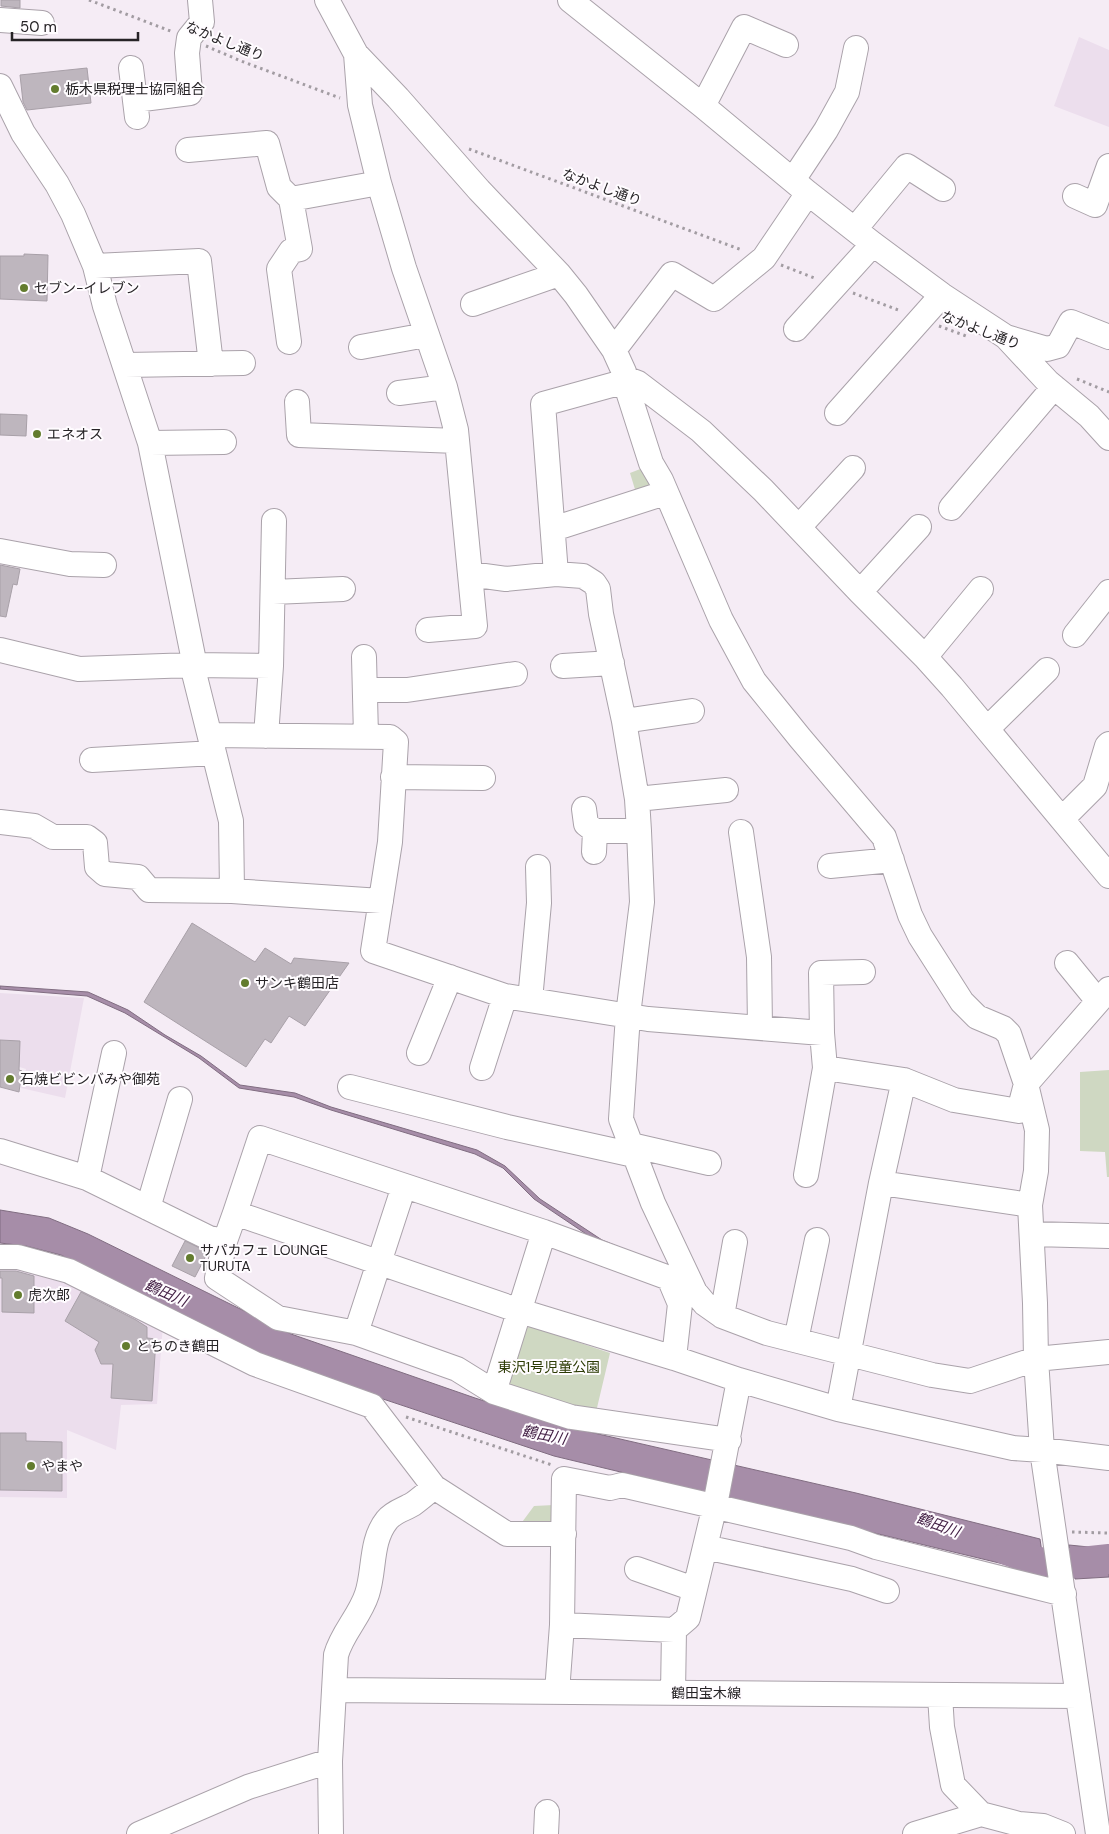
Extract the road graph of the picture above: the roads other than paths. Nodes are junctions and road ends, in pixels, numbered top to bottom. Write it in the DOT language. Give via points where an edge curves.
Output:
graph roads {
  1 [pos="200,0"];
  2 [pos="328,0"];
  3 [pos="570,0"];
  4 [pos="0,20"];
  5 [pos="42,23"];
  6 [pos="786,45"];
  7 [pos="856,48"];
  8 [pos="356,54"];
  9 [pos="131,68"];
  10 [pos="0,86"];
  11 [pos="703,106"];
  12 [pos="188,150"];
  13 [pos="1109,166"];
  14 [pos="379,183"];
  15 [pos="800,186"];
  16 [pos="943,189"];
  17 [pos="1075,196"];
  18 [pos="291,199"];
  19 [pos="855,229"];
  20 [pos="873,244"];
  21 [pos="95,266"];
  22 [pos="559,274"];
  23 [pos="942,294"];
  24 [pos="473,304"];
  25 [pos="796,328"];
  26 [pos="426,335"];
  27 [pos="1006,337"];
  28 [pos="1109,337"];
  29 [pos="290,342"];
  30 [pos="361,347"];
  31 [pos="614,350"];
  32 [pos="243,363"];
  33 [pos="211,364"];
  34 [pos="125,365"];
  35 [pos="625,382"];
  36 [pos="1063,382"];
  37 [pos="445,387"];
  38 [pos="399,393"];
  39 [pos="298,402"];
  40 [pos="837,413"];
  41 [pos="1109,438"];
  42 [pos="457,441"];
  43 [pos="224,442"];
  44 [pos="150,444"];
  45 [pos="853,468"];
  46 [pos="665,493"];
  47 [pos="951,508"];
  48 [pos="274,521"];
  49 [pos="799,527"];
  50 [pos="919,527"];
  51 [pos="553,529"];
  52 [pos="0,551"];
  53 [pos="104,565"];
  54 [pos="470,574"];
  55 [pos="556,574"];
  56 [pos="343,589"];
  57 [pos="981,589"];
  58 [pos="273,592"];
  59 [pos="860,592"];
  60 [pos="1107,600"];
  61 [pos="428,630"];
  62 [pos="1075,635"];
  63 [pos="0,650"];
  64 [pos="364,657"];
  65 [pos="924,657"];
  66 [pos="612,662"];
  67 [pos="192,665"];
  68 [pos="271,666"];
  69 [pos="563,666"];
  70 [pos="1047,670"];
  71 [pos="515,674"];
  72 [pos="365,690"];
  73 [pos="692,711"];
  74 [pos="624,721"];
  75 [pos="987,729"];
  76 [pos="266,736"];
  77 [pos="366,736"];
  78 [pos="212,744"];
  79 [pos="1109,744"];
  80 [pos="92,760"];
  81 [pos="393,777"];
  82 [pos="483,778"];
  83 [pos="726,790"];
  84 [pos="636,799"];
  85 [pos="584,809"];
  86 [pos="1062,819"];
  87 [pos="0,822"];
  88 [pos="639,831"];
  89 [pos="741,832"];
  90 [pos="892,860"];
  91 [pos="538,866"];
  92 [pos="830,866"];
  93 [pos="1109,876"];
  94 [pos="232,891"];
  95 [pos="381,901"];
  96 [pos="1067,963"];
  97 [pos="863,972"];
  98 [pos="450,977"];
  99 [pos="1104,995"];
  100 [pos="505,996"];
  101 [pos="530,1000"];
  102 [pos="628,1015"];
  103 [pos="760,1027"];
  104 [pos="822,1033"];
  105 [pos="114,1053"];
  106 [pos="419,1054"];
  107 [pos="482,1068"];
  108 [pos="825,1068"];
  109 [pos="904,1080"];
  110 [pos="1026,1084"];
  111 [pos="350,1087"];
  112 [pos="180,1099"];
  113 [pos="632,1150"];
  114 [pos="0,1151"];
  115 [pos="709,1163"];
  116 [pos="806,1175"];
  117 [pos="87,1178"];
  118 [pos="881,1183"];
  119 [pos="404,1186"];
  120 [pos="1030,1205"];
  121 [pos="148,1208"];
  122 [pos="235,1213"];
  123 [pos="544,1232"];
  124 [pos="1033,1234"];
  125 [pos="1109,1236"];
  126 [pos="817,1240"];
  127 [pos="226,1241"];
  128 [pos="735,1242"];
  129 [pos="0,1256"];
  130 [pos="380,1262"];
  131 [pos="520,1311"];
  132 [pos="722,1316"];
  133 [pos="356,1333"];
  134 [pos="796,1340"];
  135 [pos="1109,1352"];
  136 [pos="847,1353"];
  137 [pos="674,1358"];
  138 [pos="1036,1359"];
  139 [pos="739,1380"];
  140 [pos="494,1392"];
  141 [pos="838,1408"];
  142 [pos="729,1440"];
  143 [pos="1042,1450"];
  144 [pos="1109,1458"];
  145 [pos="434,1487"];
  146 [pos="715,1505"];
  147 [pos="564,1534"];
  148 [pos="863,1542"];
  149 [pos="705,1547"];
  150 [pos="637,1569"];
  151 [pos="852,1579"];
  152 [pos="694,1589"];
  153 [pos="887,1591"];
  154 [pos="1064,1594"];
  155 [pos="562,1625"];
  156 [pos="674,1630"];
  157 [pos="334,1690"];
  158 [pos="557,1692"];
  159 [pos="673,1693"];
  160 [pos="940,1695"];
  161 [pos="1078,1696"];
  162 [pos="330,1761"];
  163 [pos="981,1814"];
  164 [pos="140,1834"];
  165 [pos="331,1834"];
  166 [pos="915,1834"];
  167 [pos="1063,1834"];
  168 [pos="1098,1834"];
  1 -- 9 [label="street" via="202,22 189,38 187,53 190,93 136,108"];
  2 -- 8 [label="street"];
  3 -- 11 [label="street"];
  4 -- 5 [label="street"];
  6 -- 11 [label="street" via="744,27"];
  7 -- 15 [label="street" via="847,92"];
  8 -- 14 [label="street" via="360,105"];
  8 -- 22 [label="street"];
  10 -- 21 [label="street" via="73,214"];
  11 -- 15 [label="street"];
  12 -- 18 [label="street" via="267,143 279,187"];
  13 -- 17 [label="street" via="1095,205"];
  14 -- 18 [label="street"];
  14 -- 26 [label="street"];
  15 -- 19 [label="street"];
  15 -- 31 [label="street" via="764,258 714,299 672,274"];
  16 -- 19 [label="street" via="908,166"];
  18 -- 29 [label="street" via="300,249 291,251 279,269"];
  19 -- 20 [label="street"];
  20 -- 23 [label="street"];
  20 -- 25 [label="street"];
  21 -- 33 [label="street" via="199,261"];
  21 -- 34 [label="street"];
  22 -- 24 [label="street"];
  22 -- 31 [label="street"];
  23 -- 27 [label="street"];
  23 -- 40 [label="street"];
  26 -- 30 [label="street"];
  26 -- 37 [label="street"];
  27 -- 28 [label="street" via="1053,348 1058,346 1071,322"];
  27 -- 36 [label="street"];
  31 -- 35 [label="street"];
  32 -- 33 [label="street"];
  33 -- 34 [label="street"];
  34 -- 44 [label="street"];
  35 -- 46 [label="street" via="651,463"];
  35 -- 49 [label="street" via="638,383 701,431"];
  35 -- 51 [label="street" via="544,404"];
  36 -- 41 [label="street"];
  36 -- 47 [label="street"];
  37 -- 38 [label="street"];
  37 -- 42 [label="street"];
  39 -- 42 [label="street" via="298,435"];
  42 -- 54 [label="street"];
  43 -- 44 [label="street"];
  44 -- 67 [label="street" via="193,656"];
  45 -- 49 [label="street"];
  46 -- 51 [label="street"];
  46 -- 90 [label="street" via="721,620 754,681 884,837"];
  48 -- 58 [label="street"];
  49 -- 59 [label="street"];
  50 -- 59 [label="street"];
  51 -- 55 [label="street"];
  52 -- 53 [label="street" via="70,564"];
  54 -- 55 [label="street" via="506,579"];
  54 -- 61 [label="street" via="475,626"];
  55 -- 66 [label="street" via="583,576 598,588"];
  56 -- 58 [label="street"];
  57 -- 65 [label="street"];
  58 -- 68 [label="street"];
  59 -- 65 [label="street"];
  60 -- 62 [label="street"];
  63 -- 67 [label="street" via="79,669"];
  64 -- 72 [label="street"];
  65 -- 75 [label="street"];
  66 -- 69 [label="street"];
  66 -- 74 [label="street"];
  67 -- 68 [label="street"];
  67 -- 78 [label="street"];
  68 -- 76 [label="street"];
  70 -- 75 [label="street"];
  71 -- 72 [label="street" via="407,690"];
  72 -- 77 [label="street"];
  73 -- 74 [label="street"];
  74 -- 84 [label="street"];
  75 -- 86 [label="street"];
  76 -- 77 [label="street"];
  76 -- 78 [label="street"];
  77 -- 81 [label="street" via="390,737 396,742"];
  78 -- 80 [label="street"];
  78 -- 94 [label="street" via="231,822"];
  79 -- 86 [label="street" via="1095,786"];
  81 -- 82 [label="street"];
  81 -- 95 [label="street" via="390,842"];
  83 -- 84 [label="street"];
  84 -- 88 [label="street"];
  85 -- 88 [label="street" via="586,824 594,841"];
  86 -- 93 [label="street"];
  87 -- 94 [label="street" via="34,826 53,837 87,837 95,843 97,867 105,874 138,877 148,890"];
  88 -- 102 [label="street" via="642,902"];
  89 -- 103 [label="street" via="759,957"];
  90 -- 92 [label="street"];
  90 -- 110 [label="street" via="920,936 962,1002 977,1017 1009,1034"];
  91 -- 101 [label="street" via="539,903"];
  94 -- 95 [label="street"];
  95 -- 98 [label="street" via="373,951"];
  96 -- 99 [label="street"];
  97 -- 104 [label="street" via="821,973"];
  98 -- 100 [label="street"];
  98 -- 106 [label="street"];
  99 -- 110 [label="street"];
  100 -- 101 [label="street"];
  100 -- 107 [label="street"];
  101 -- 102 [label="street"];
  102 -- 103 [label="street"];
  102 -- 113 [label="street" via="621,1119"];
  103 -- 104 [label="street"];
  104 -- 108 [label="street"];
  105 -- 117 [label="street"];
  108 -- 109 [label="street"];
  108 -- 116 [label="street"];
  109 -- 110 [label="street" via="954,1100 1019,1111"];
  109 -- 118 [label="street"];
  110 -- 120 [label="street" via="1037,1130 1036,1171"];
  111 -- 113 [label="street" via="507,1127"];
  112 -- 121 [label="street"];
  113 -- 115 [label="street"];
  113 -- 132 [label="street" via="653,1204 695,1292 704,1304"];
  114 -- 117 [label="street"];
  117 -- 121 [label="street"];
  118 -- 120 [label="street"];
  118 -- 136 [label="street"];
  119 -- 122 [label="street" via="260,1138"];
  119 -- 123 [label="street"];
  119 -- 130 [label="street"];
  120 -- 124 [label="street"];
  121 -- 127 [label="street" via="209,1238"];
  122 -- 127 [label="street"];
  122 -- 130 [label="street"];
  123 -- 131 [label="street"];
  123 -- 137 [label="street" via="669,1278 680,1304"];
  124 -- 125 [label="street"];
  124 -- 138 [label="street"];
  126 -- 134 [label="street"];
  127 -- 133 [label="street" via="217,1278 278,1318"];
  128 -- 132 [label="street"];
  129 -- 145 [label="street" via="18,1257 69,1271 255,1364 372,1406"];
  130 -- 131 [label="street"];
  130 -- 133 [label="street"];
  131 -- 137 [label="street"];
  131 -- 140 [label="street"];
  132 -- 134 [label="street"];
  133 -- 140 [label="street" via="456,1369"];
  134 -- 136 [label="street"];
  135 -- 138 [label="street"];
  136 -- 138 [label="street" via="932,1375 970,1381"];
  136 -- 141 [label="street"];
  137 -- 139 [label="street"];
  138 -- 143 [label="street"];
  139 -- 141 [label="street"];
  139 -- 142 [label="street"];
  140 -- 142 [label="street" via="571,1417"];
  141 -- 143 [label="street" via="1013,1448"];
  142 -- 146 [label="street"];
  143 -- 144 [label="street"];
  143 -- 154 [label="street"];
  145 -- 147 [label="street" via="507,1534"];
  145 -- 157 [label="street" via="413,1504 388,1517 381,1528 372,1557 368,1592 339,1643"];
  146 -- 147 [label="street" via="622,1485 610,1488 564,1479"];
  146 -- 148 [label="street"];
  146 -- 149 [label="street"];
  147 -- 155 [label="street"];
  148 -- 151 [label="street"];
  148 -- 154 [label="street"];
  149 -- 151 [label="street"];
  149 -- 152 [label="street"];
  150 -- 152 [label="street"];
  151 -- 153 [label="street"];
  152 -- 156 [label="street" via="688,1618"];
  154 -- 161 [label="street"];
  155 -- 156 [label="street"];
  155 -- 158 [label="street"];
  156 -- 159 [label="street"];
  157 -- 158 [label="street, 鶴田宝木線"];
  157 -- 162 [label="street"];
  158 -- 159 [label="street, 鶴田宝木線"];
  159 -- 160 [label="street, 鶴田宝木線"];
  160 -- 161 [label="street, 鶴田宝木線"];
  160 -- 163 [label="street" via="953,1785"];
  161 -- 168 [label="street"];
  162 -- 164 [label="street" via="234,1793"];
  162 -- 165 [label="street"];
  163 -- 166 [label="street"];
  163 -- 167 [label="street" via="1019,1824 1043,1826"];
}
